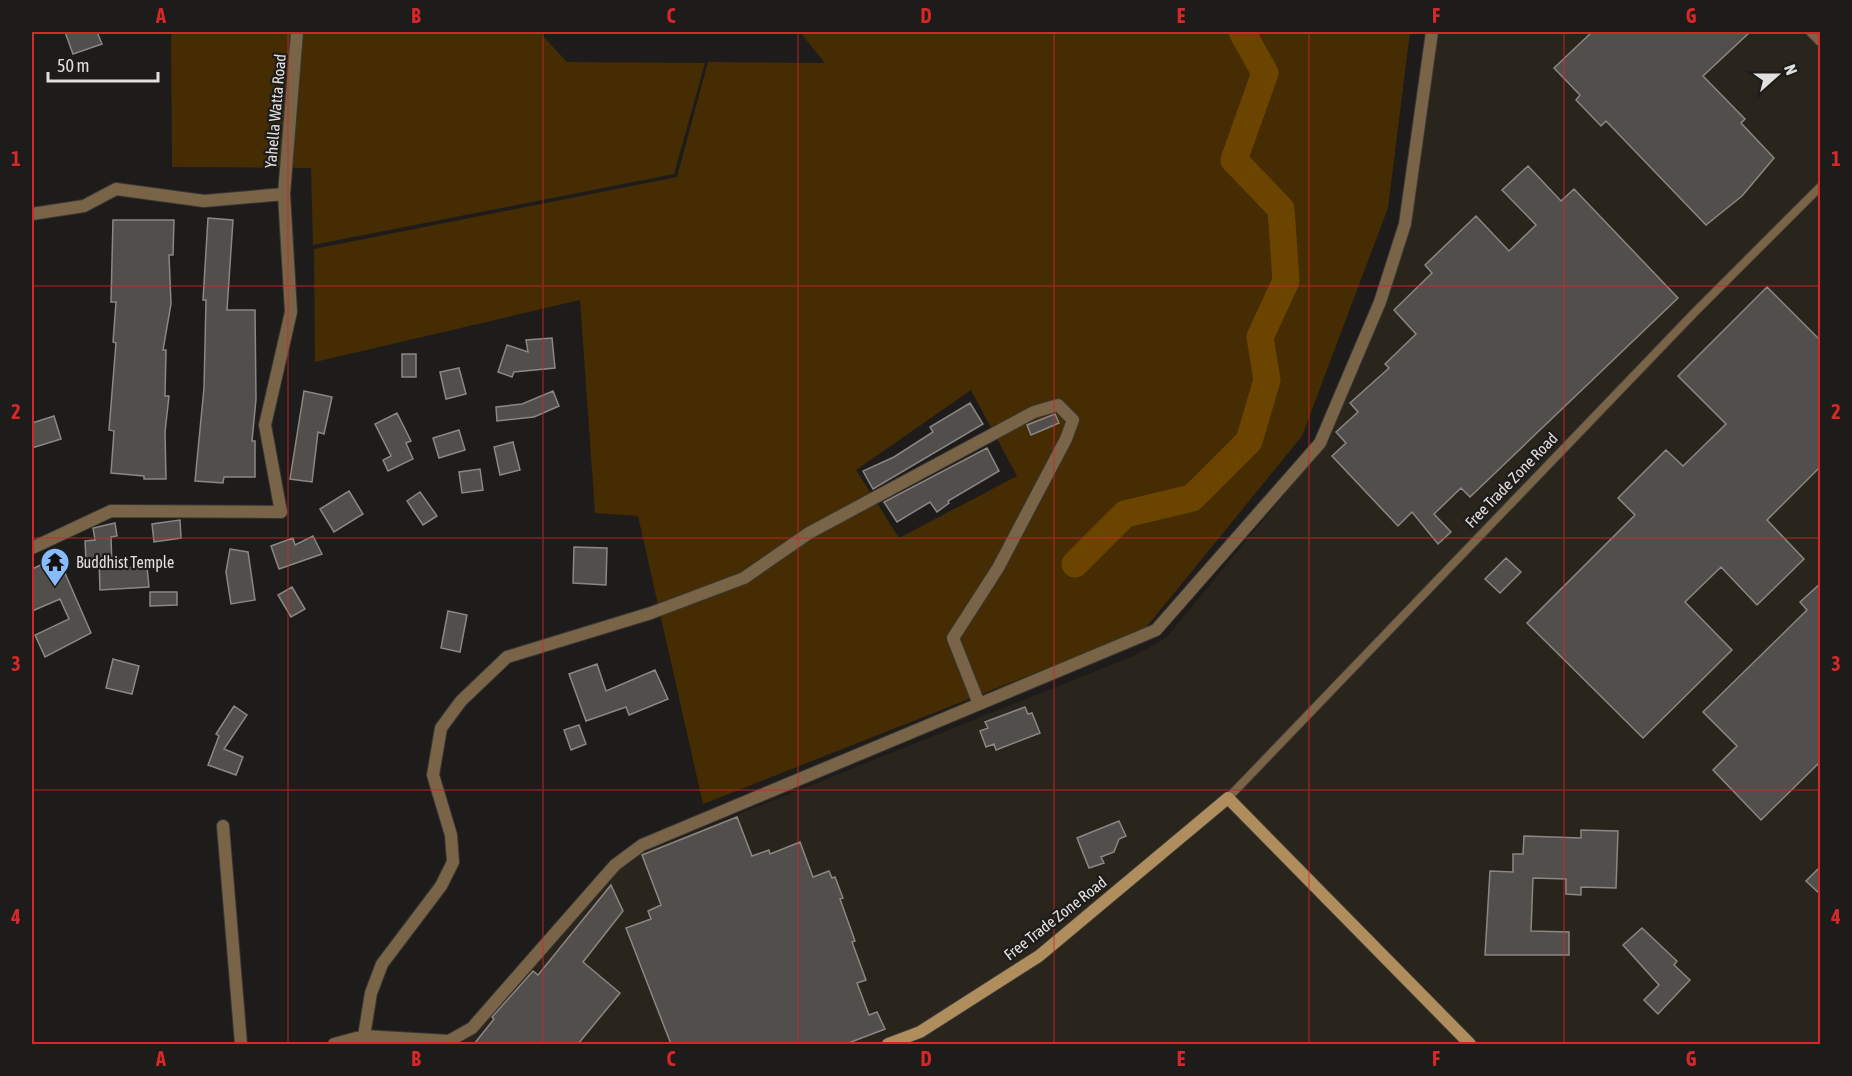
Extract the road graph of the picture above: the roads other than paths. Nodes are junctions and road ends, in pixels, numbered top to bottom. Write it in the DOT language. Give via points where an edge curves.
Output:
graph roads {
  1 [pos="297,32"];
  2 [pos="1432,32"];
  3 [pos="1810,32"];
  4 [pos="1821,42"];
  5 [pos="1821,187"];
  6 [pos="284,194"];
  7 [pos="32,214"];
  8 [pos="32,548"];
  9 [pos="979,704"];
  10 [pos="1228,798"];
  11 [pos="223,826"];
  12 [pos="364,1036"];
  13 [pos="241,1044"];
  14 [pos="334,1044"];
  15 [pos="888,1044"];
  16 [pos="1470,1044"];
  1 -- 6 [label="street, Yahella Watta Road"];
  2 -- 9 [label="street" via="1405,224 1380,302 1320,443 1156,630"];
  3 -- 4 [label="lane"];
  5 -- 10 [label="lane, Free Trade Zone Road" via="1695,312"];
  6 -- 7 [label="street" via="204,201 116,189 84,206"];
  6 -- 8 [label="street, Yahella Watta Road" via="291,312 265,425 281,512 111,511"];
  9 -- 12 [label="street" via="642,845 615,865 472,1028 449,1041"];
  9 -- 12 [label="street" via="953,638 999,568 1066,439 1073,420 1058,405 1034,412 809,533 744,578 651,613 507,657 461,701 441,728 433,775 451,835 453,862 441,886 382,964 371,993"];
  10 -- 15 [label="street, Free Trade Zone Road" via="1039,956 920,1032"];
  10 -- 16 [label="street"];
  11 -- 13 [label="street"];
  12 -- 14 [label="street"];
}
